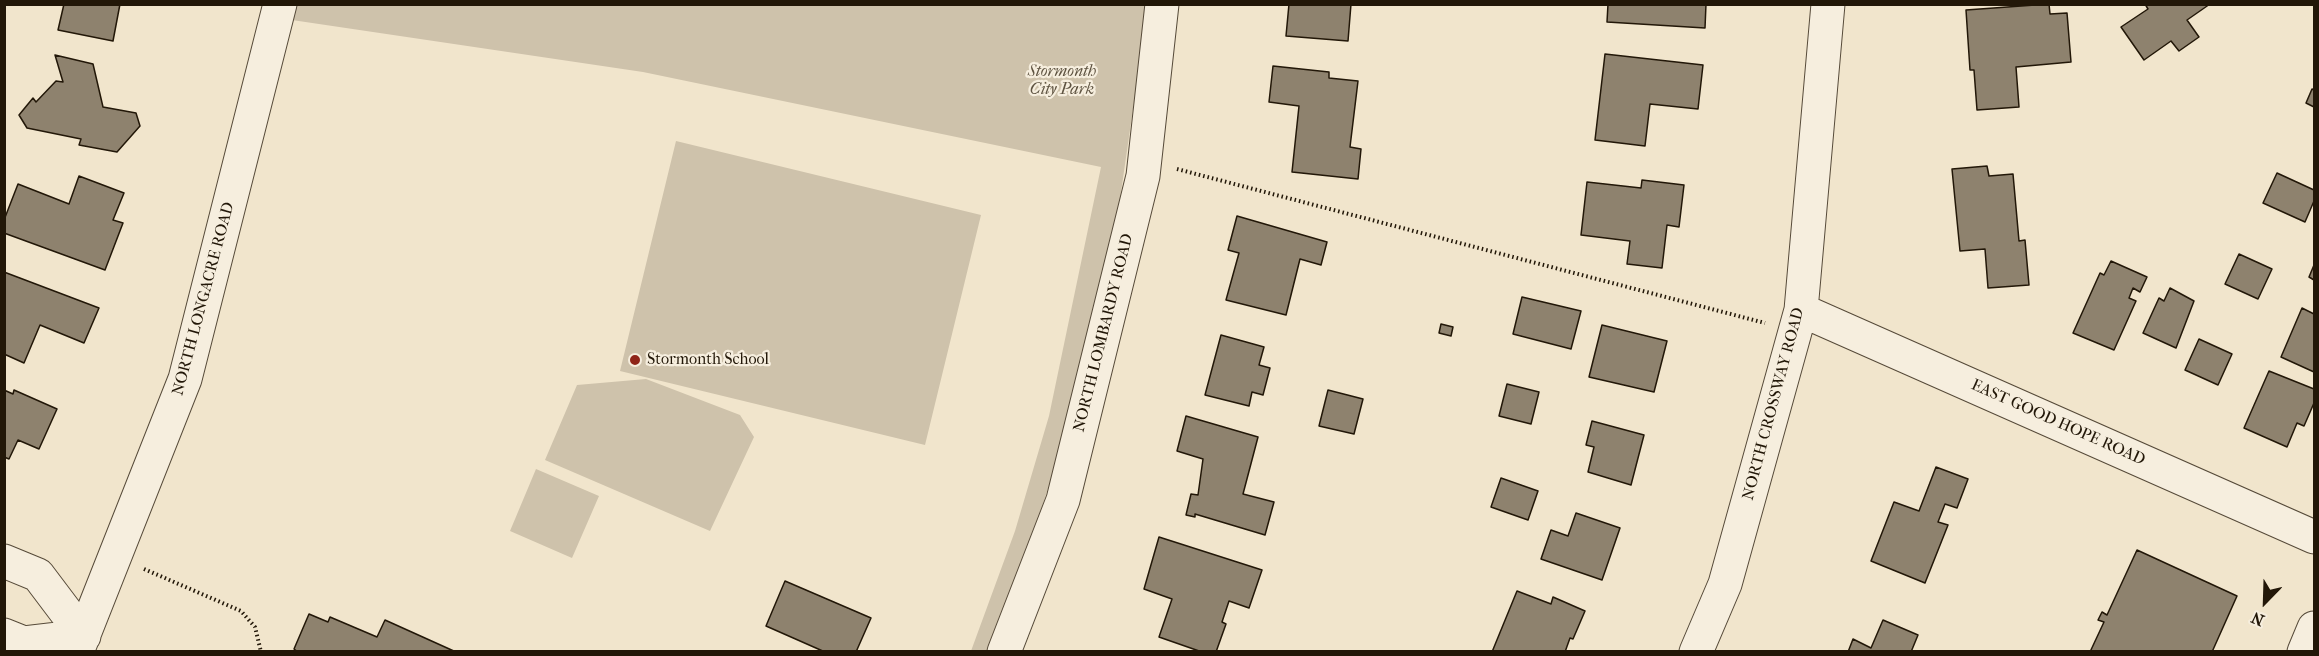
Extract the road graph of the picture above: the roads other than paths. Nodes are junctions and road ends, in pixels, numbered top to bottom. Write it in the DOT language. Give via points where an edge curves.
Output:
graph roads {
  1 [pos="280,4"];
  2 [pos="1162,4"];
  3 [pos="1828,4"];
  4 [pos="1798,320"];
  5 [pos="2314,537"];
  6 [pos="4,561"];
  7 [pos="2314,627"];
  8 [pos="4,635"];
  9 [pos="80,644"];
  10 [pos="1004,651"];
  11 [pos="1696,651"];
  12 [pos="2304,651"];
  1 -- 9 [label="street, NORTH LONGACRE ROAD" via="185,380"];
  2 -- 10 [label="street, NORTH LOMBARDY ROAD" via="1144,160 1062,500"];
  3 -- 4 [label="street, NORTH CROSSWAY ROAD"];
  4 -- 5 [label="street, EAST GOOD HOPE ROAD"];
  4 -- 11 [label="street, NORTH CROSSWAY ROAD" via="1725,584"];
  6 -- 9 [label="street" via="38,575"];
  7 -- 12 [label="street"];
  8 -- 9 [label="street" via="24,643"];
}
